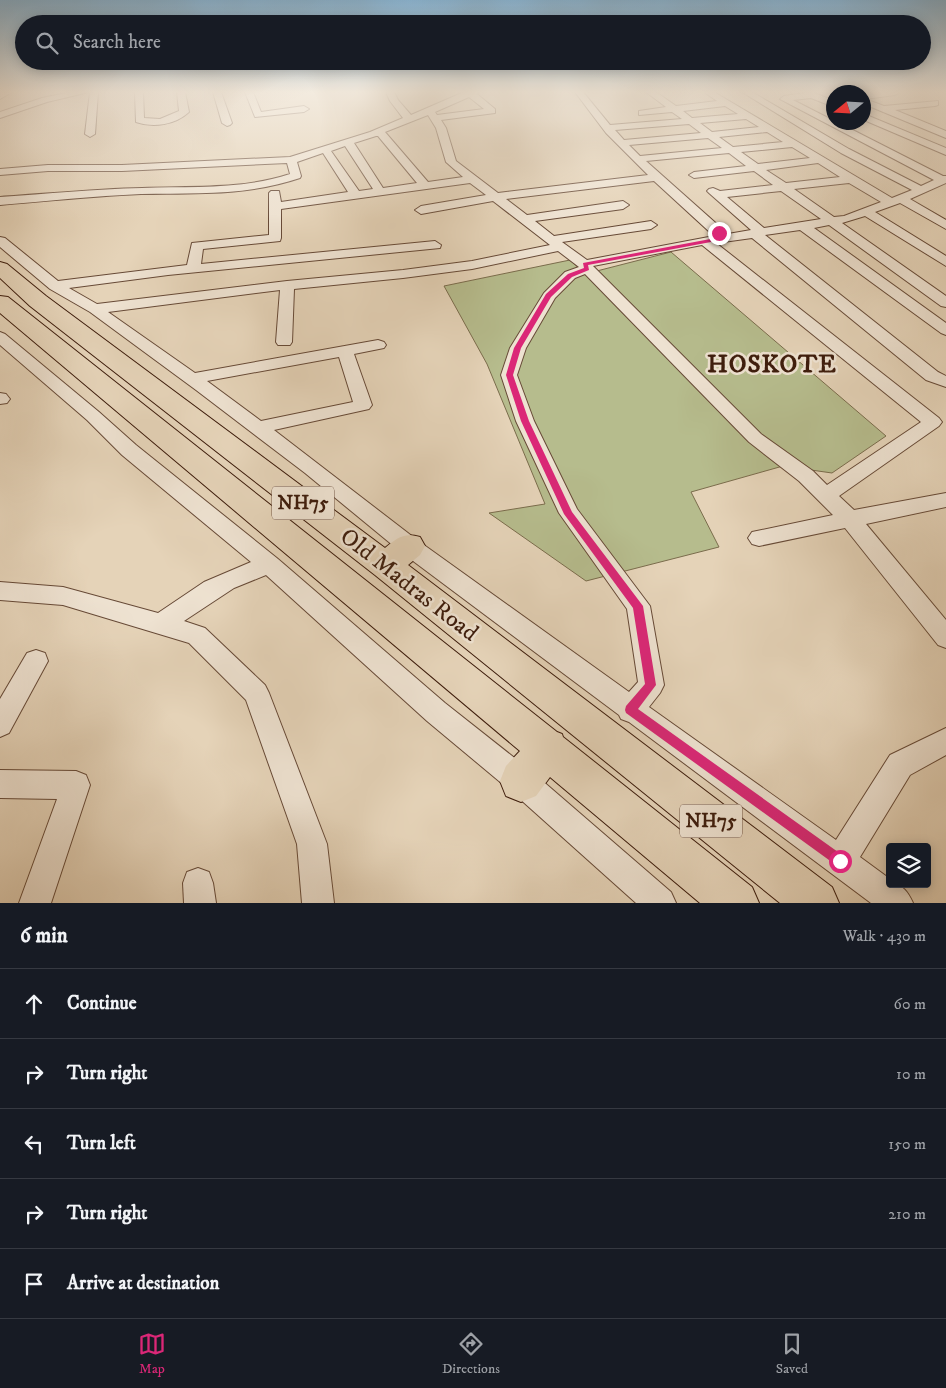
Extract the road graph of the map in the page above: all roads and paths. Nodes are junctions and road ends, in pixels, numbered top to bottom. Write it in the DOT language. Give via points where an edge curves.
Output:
graph roads {
  1 [pos="370,134"];
  2 [pos="382,134"];
  3 [pos="443,134"];
  4 [pos="613,134"];
  5 [pos="707,134"];
  6 [pos="726,134"];
  7 [pos="778,134"];
  8 [pos="817,134"];
  9 [pos="855,134"];
  10 [pos="905,134"];
  11 [pos="710,136"];
  12 [pos="348,142"];
  13 [pos="621,143"];
  14 [pos="793,144"];
  15 [pos="325,149"];
  16 [pos="729,150"];
  17 [pos="946,152"];
  18 [pos="638,159"];
  19 [pos="291,160"];
  20 [pos="821,160"];
  21 [pos="684,167"];
  22 [pos="756,169"];
  23 [pos="0,172"];
  24 [pos="656,177"];
  25 [pos="472,179"];
  26 [pos="851,179"];
  27 [pos="944,179"];
  28 [pos="275,184"];
  29 [pos="424,184"];
  30 [pos="782,187"];
  31 [pos="921,190"];
  32 [pos="380,192"];
  33 [pos="355,194"];
  34 [pos="718,195"];
  35 [pos="495,197"];
  36 [pos="0,201"];
  37 [pos="896,201"];
  38 [pos="623,205"];
  39 [pos="275,206"];
  40 [pos="422,210"];
  41 [pos="866,212"];
  42 [pos="524,219"];
  43 [pos="830,222"];
  44 [pos="651,225"];
  45 [pos="946,225"];
  46 [pos="803,226"];
  47 [pos="758,233"];
  48 [pos="725,238"];
  49 [pos="0,241"];
  50 [pos="705,241"];
  51 [pos="556,244"];
  52 [pos="435,245"];
  53 [pos="946,262"];
  54 [pos="586,266"];
  55 [pos="0,268"];
  56 [pos="193,268"];
  57 [pos="287,285"];
  58 [pos="55,286"];
  59 [pos="946,303"];
  60 [pos="95,309"];
  61 [pos="3,317"];
  62 [pos="946,330"];
  63 [pos="284,342"];
  64 [pos="378,345"];
  65 [pos="344,351"];
  66 [pos="192,379"];
  67 [pos="946,382"];
  68 [pos="258,428"];
  69 [pos="826,495"];
  70 [pos="946,500"];
  71 [pos="850,519"];
  72 [pos="759,538"];
  73 [pos="397,556"];
  74 [pos="270,565"];
  75 [pos="0,591"];
  76 [pos="160,625"];
  77 [pos="946,638"];
  78 [pos="36,661"];
  79 [pos="0,724"];
  80 [pos="618,724"];
  81 [pos="946,741"];
  82 [pos="548,748"];
  83 [pos="522,781"];
  84 [pos="0,784"];
  85 [pos="840,861"];
  86 [pos="36,903"];
  87 [pos="318,903"];
  88 [pos="660,903"];
  89 [pos="736,903"];
  90 [pos="816,903"];
  91 [pos="897,903"];
  1 -- 12 [label="street"];
  2 -- 29 [label="street"];
  3 -- 25 [label="street" via="451,162"];
  4 -- 13 [label="street"];
  5 -- 11 [label="street"];
  6 -- 11 [label="street"];
  7 -- 14 [label="street"];
  8 -- 31 [label="street"];
  9 -- 27 [label="street"];
  10 -- 17 [label="street"];
  11 -- 13 [label="street"];
  11 -- 16 [label="street"];
  12 -- 15 [label="street"];
  12 -- 32 [label="street"];
  13 -- 18 [label="street"];
  14 -- 16 [label="street"];
  14 -- 20 [label="street"];
  15 -- 19 [label="street"];
  15 -- 33 [label="street"];
  16 -- 18 [label="street"];
  16 -- 22 [label="street"];
  18 -- 24 [label="street"];
  19 -- 23 [label="street"];
  19 -- 28 [label="street" via="296,176"];
  20 -- 22 [label="street"];
  20 -- 26 [label="street"];
  21 -- 22 [label="street"];
  21 -- 34 [label="street"];
  22 -- 30 [label="street"];
  24 -- 35 [label="street"];
  24 -- 48 [label="street"];
  25 -- 29 [label="street"];
  25 -- 35 [label="street"];
  26 -- 30 [label="street"];
  26 -- 37 [label="street"];
  27 -- 31 [label="street"];
  28 -- 36 [label="street" via="193,192 141,191"];
  28 -- 39 [label="street"];
  29 -- 32 [label="street"];
  30 -- 34 [label="street"];
  30 -- 43 [label="street"];
  31 -- 37 [label="street"];
  32 -- 33 [label="street"];
  33 -- 39 [label="street"];
  34 -- 47 [label="street"];
  35 -- 40 [label="street"];
  35 -- 42 [label="street"];
  37 -- 41 [label="street"];
  37 -- 45 [label="street"];
  38 -- 42 [label="street"];
  39 -- 56 [label="street" via="275,238 197,246"];
  41 -- 43 [label="street"];
  41 -- 53 [label="street"];
  42 -- 51 [label="street"];
  43 -- 46 [label="street"];
  43 -- 59 [label="street"];
  44 -- 51 [label="street"];
  46 -- 47 [label="street"];
  46 -- 62 [label="street"];
  47 -- 48 [label="street"];
  47 -- 67 [label="street" via="865,324 932,376"];
  48 -- 50 [label="street"];
  49 -- 58 [label="street"];
  50 -- 54 [label="street"];
  50 -- 69 [label="street" via="932,422"];
  51 -- 54 [label="street"];
  51 -- 57 [label="street" via="462,266"];
  52 -- 56 [label="street"];
  54 -- 69 [label="street" via="756,438"];
  54 -- 80 [label="street" via="570,275 549,296 518,348 510,375 525,421 569,514 638,606 651,685"];
  55 -- 73 [label="highway, Old Madras Road / NH75" via="38,301"];
  56 -- 58 [label="street"];
  57 -- 60 [label="street"];
  57 -- 63 [label="street"];
  58 -- 60 [label="street"];
  60 -- 66 [label="street"];
  61 -- 74 [label="street" via="93,416 129,450"];
  61 -- 82 [label="highway, Old Madras Road / NH75"];
  64 -- 65 [label="street"];
  65 -- 66 [label="street"];
  65 -- 68 [label="street" via="363,405"];
  66 -- 68 [label="street"];
  68 -- 73 [label="street" via="312,468"];
  69 -- 71 [label="street"];
  70 -- 71 [label="street"];
  71 -- 72 [label="street"];
  71 -- 77 [label="street"];
  73 -- 80 [label="highway, Old Madras Road / NH75"];
  73 -- 80 [label="street"];
  74 -- 76 [label="street" via="253,569 210,590"];
  74 -- 83 [label="street" via="436,712"];
  75 -- 76 [label="street" via="63,596"];
  76 -- 87 [label="street" via="197,636 256,693 312,844"];
  78 -- 79 [label="street"];
  80 -- 85 [label="street"];
  80 -- 90 [label="highway, Old Madras Road / NH75"];
  81 -- 85 [label="street" via="900,765"];
  82 -- 83 [label="highway"];
  82 -- 89 [label="highway, Old Madras Road / NH75"];
  83 -- 88 [label="street"];
  84 -- 86 [label="street" via="76,785"];
  85 -- 91 [label="street"];
}
